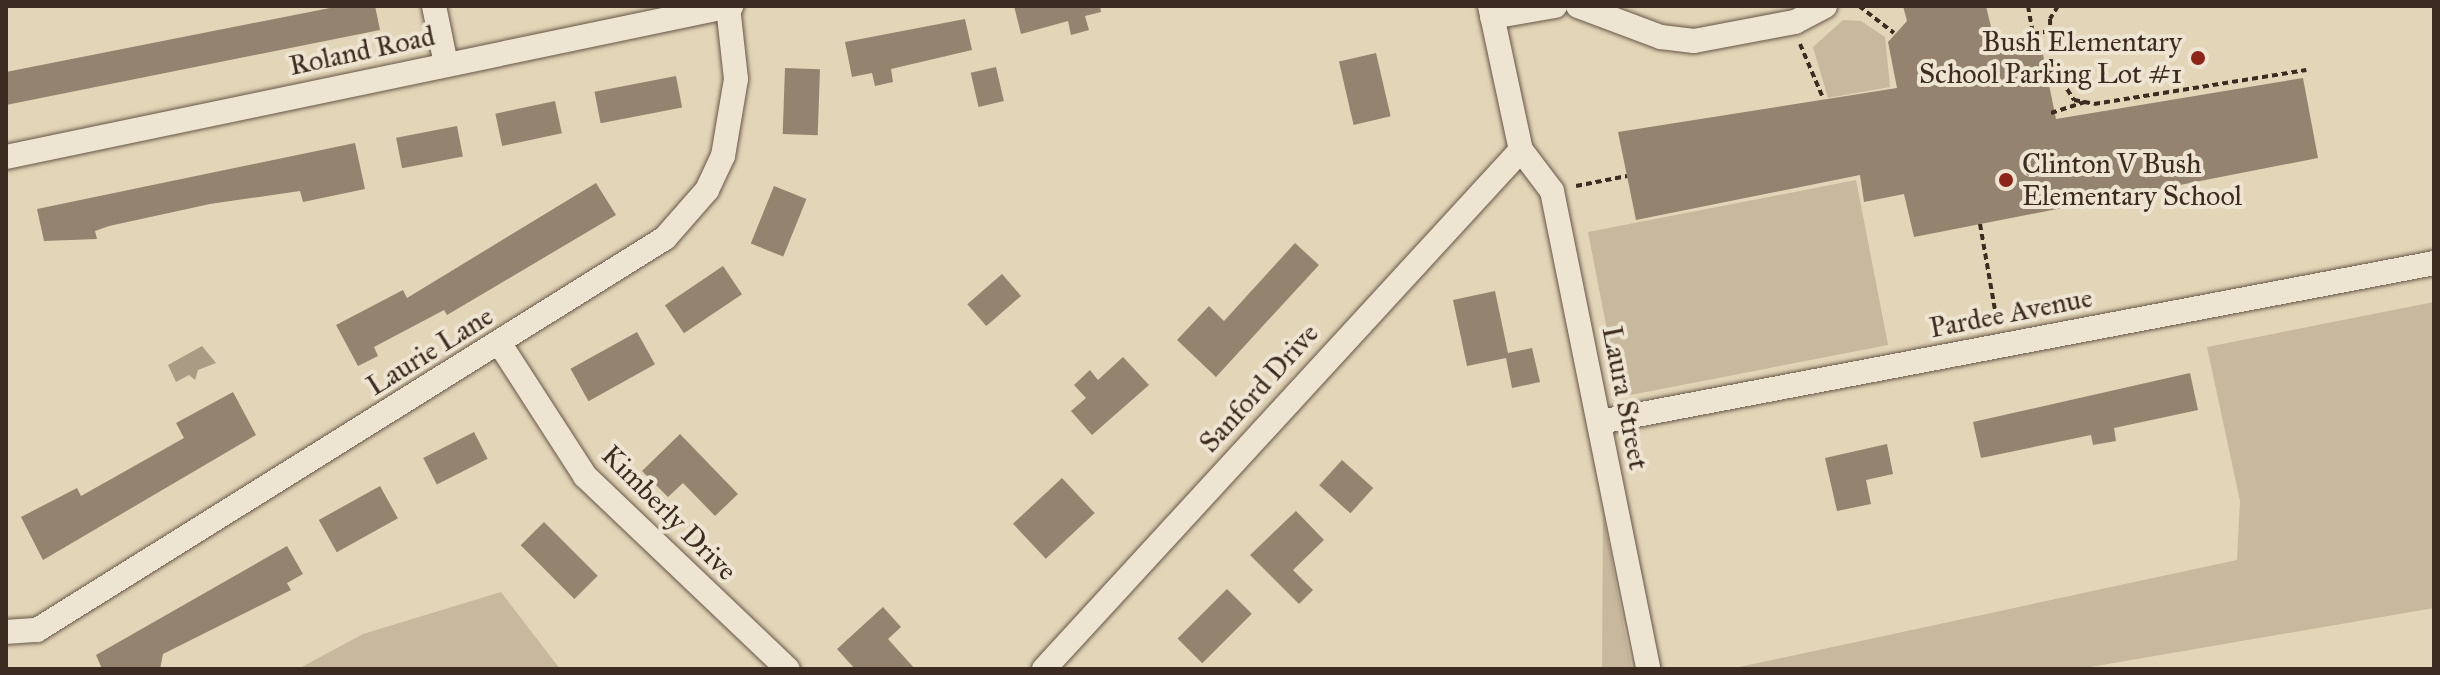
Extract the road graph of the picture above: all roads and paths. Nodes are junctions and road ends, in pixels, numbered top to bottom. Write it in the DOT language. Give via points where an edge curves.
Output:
graph roads {
  1 [pos="434,6"];
  2 [pos="730,6"];
  3 [pos="1555,6"];
  4 [pos="1578,6"];
  5 [pos="1825,6"];
  6 [pos="1859,6"];
  7 [pos="2028,6"];
  8 [pos="2058,6"];
  9 [pos="1491,11"];
  10 [pos="2049,31"];
  11 [pos="1894,33"];
  12 [pos="1799,42"];
  13 [pos="446,64"];
  14 [pos="2306,70"];
  15 [pos="1823,98"];
  16 [pos="2085,102"];
  17 [pos="2051,113"];
  18 [pos="1521,150"];
  19 [pos="6,157"];
  20 [pos="1627,176"];
  21 [pos="1576,186"];
  22 [pos="1980,224"];
  23 [pos="2434,263"];
  24 [pos="1998,328"];
  25 [pos="500,344"];
  26 [pos="1600,422"];
  27 [pos="6,632"];
  28 [pos="788,669"];
  29 [pos="1044,669"];
  30 [pos="1648,669"];
  1 -- 13 [label="street"];
  2 -- 13 [label="street, Roland Road"];
  2 -- 25 [label="street, Laurie Lane" via="733,120 707,190 665,238"];
  3 -- 9 [label="street"];
  4 -- 5 [label="street" via="1661,37 1694,41 1795,22"];
  6 -- 11 [label="path"];
  7 -- 10 [label="path" via="2033,34"];
  8 -- 10 [label="path"];
  9 -- 18 [label="street"];
  10 -- 16 [label="path" via="2061,88"];
  12 -- 15 [label="path"];
  13 -- 19 [label="street, Roland Road"];
  14 -- 16 [label="path"];
  16 -- 17 [label="path"];
  18 -- 26 [label="street, Laura Street" via="1552,191"];
  18 -- 29 [label="street, Sanford Drive"];
  20 -- 21 [label="path"];
  22 -- 24 [label="path"];
  23 -- 26 [label="street, Pardee Avenue"];
  25 -- 27 [label="street, Laurie Lane" via="37,630"];
  25 -- 28 [label="street, Kimberly Drive" via="585,476"];
  26 -- 30 [label="street, Laura Street"];
}
